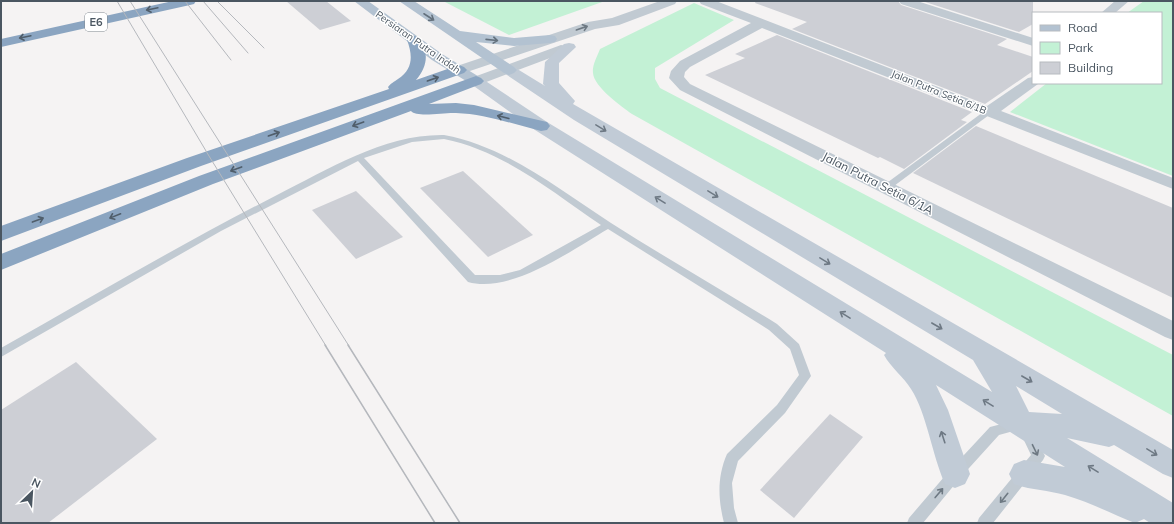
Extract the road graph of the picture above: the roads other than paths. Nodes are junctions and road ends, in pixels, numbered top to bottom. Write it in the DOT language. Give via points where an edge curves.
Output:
graph roads {
  1 [pos="136,1"];
  2 [pos="190,1"];
  3 [pos="360,1"];
  4 [pos="405,1"];
  5 [pos="670,1"];
  6 [pos="705,1"];
  7 [pos="904,1"];
  8 [pos="1104,1"];
  9 [pos="1120,3"];
  10 [pos="1108,12"];
  11 [pos="614,22"];
  12 [pos="761,23"];
  13 [pos="1,30"];
  14 [pos="453,33"];
  15 [pos="550,39"];
  16 [pos="414,40"];
  17 [pos="1032,42"];
  18 [pos="1,43"];
  19 [pos="569,46"];
  20 [pos="492,59"];
  21 [pos="459,70"];
  22 [pos="509,70"];
  23 [pos="476,82"];
  24 [pos="1032,82"];
  25 [pos="370,100"];
  26 [pos="395,111"];
  27 [pos="989,112"];
  28 [pos="580,116"];
  29 [pos="541,126"];
  30 [pos="359,157"];
  31 [pos="1173,184"];
  32 [pos="887,187"];
  33 [pos="608,224"];
  34 [pos="1,234"];
  35 [pos="1,262"];
  36 [pos="1173,331"];
  37 [pos="878,335"];
  38 [pos="981,352"];
  39 [pos="1,353"];
  40 [pos="1021,424"];
  41 [pos="1131,440"];
  42 [pos="1173,465"];
  43 [pos="954,474"];
  44 [pos="1024,474"];
  45 [pos="1173,520"];
  46 [pos="731,523"];
  47 [pos="914,523"];
  48 [pos="984,523"];
  49 [pos="1171,523"];
  1 -- 13 [label="highway, E6"];
  2 -- 18 [label="highway, E6, one-way"];
  3 -- 16 [label="main road, Persiaran Putra Indah"];
  4 -- 14 [label="main road, one-way"];
  5 -- 11 [label="street"];
  6 -- 12 [label="street, Jalan Putra Setia 6/1B"];
  7 -- 17 [label="street"];
  8 -- 9 [label="street"];
  9 -- 10 [label="street"];
  15 -- 11 [label="street, one-way" via="593,25"];
  11 -- 19 [label="street" via="606,32"];
  12 -- 27 [label="street, Jalan Putra Setia 6/1B"];
  12 -- 32 [label="street, Jalan Putra Setia 6/1A" via="685,64 678,71 676,78 685,87"];
  14 -- 15 [label="main road, one-way" via="514,42"];
  14 -- 20 [label="main road"];
  15 -- 20 [label="street"];
  16 -- 21 [label="main road, Persiaran Putra Indah"];
  16 -- 25 [label="highway" via="419,61 412,76 404,83"];
  19 -- 22 [label="street"];
  19 -- 28 [label="main road" via="552,62 551,84"];
  20 -- 21 [label="street"];
  20 -- 22 [label="main road"];
  21 -- 23 [label="main road, Persiaran Putra Indah"];
  25 -- 21 [label="highway, one-way"];
  22 -- 23 [label="street"];
  22 -- 28 [label="main road"];
  23 -- 26 [label="highway"];
  23 -- 29 [label="main road"];
  24 -- 27 [label="street"];
  34 -- 25 [label="highway, one-way"];
  29 -- 26 [label="highway, one-way" via="456,108"];
  26 -- 35 [label="highway, one-way" via="206,180"];
  27 -- 31 [label="street, Jalan Putra Setia 6/1B"];
  27 -- 32 [label="lane"];
  28 -- 38 [label="main road, one-way"];
  37 -- 29 [label="main road, one-way"];
  30 -- 33 [label="lane" via="382,148 417,140 443,137 467,141 516,164"];
  30 -- 33 [label="lane" via="472,280 500,279 524,272"];
  30 -- 39 [label="lane" via="218,229"];
  32 -- 36 [label="street, Jalan Putra Setia 6/1A"];
  33 -- 46 [label="lane" via="773,328 795,347 805,376 781,410 732,458 725,483"];
  40 -- 37 [label="main road, one-way"];
  43 -- 37 [label="main road, one-way" via="934,410 922,383"];
  38 -- 40 [label="main road" via="1001,383"];
  38 -- 41 [label="main road, one-way"];
  40 -- 41 [label="main road" via="1071,426"];
  40 -- 43 [label="lane" via="995,431"];
  40 -- 44 [label="lane, one-way" via="1038,456"];
  45 -- 40 [label="main road, one-way"];
  41 -- 42 [label="main road, one-way"];
  47 -- 43 [label="lane, one-way"];
  44 -- 48 [label="lane, one-way"];
  44 -- 49 [label="main road" via="1044,475 1084,487"];
}
